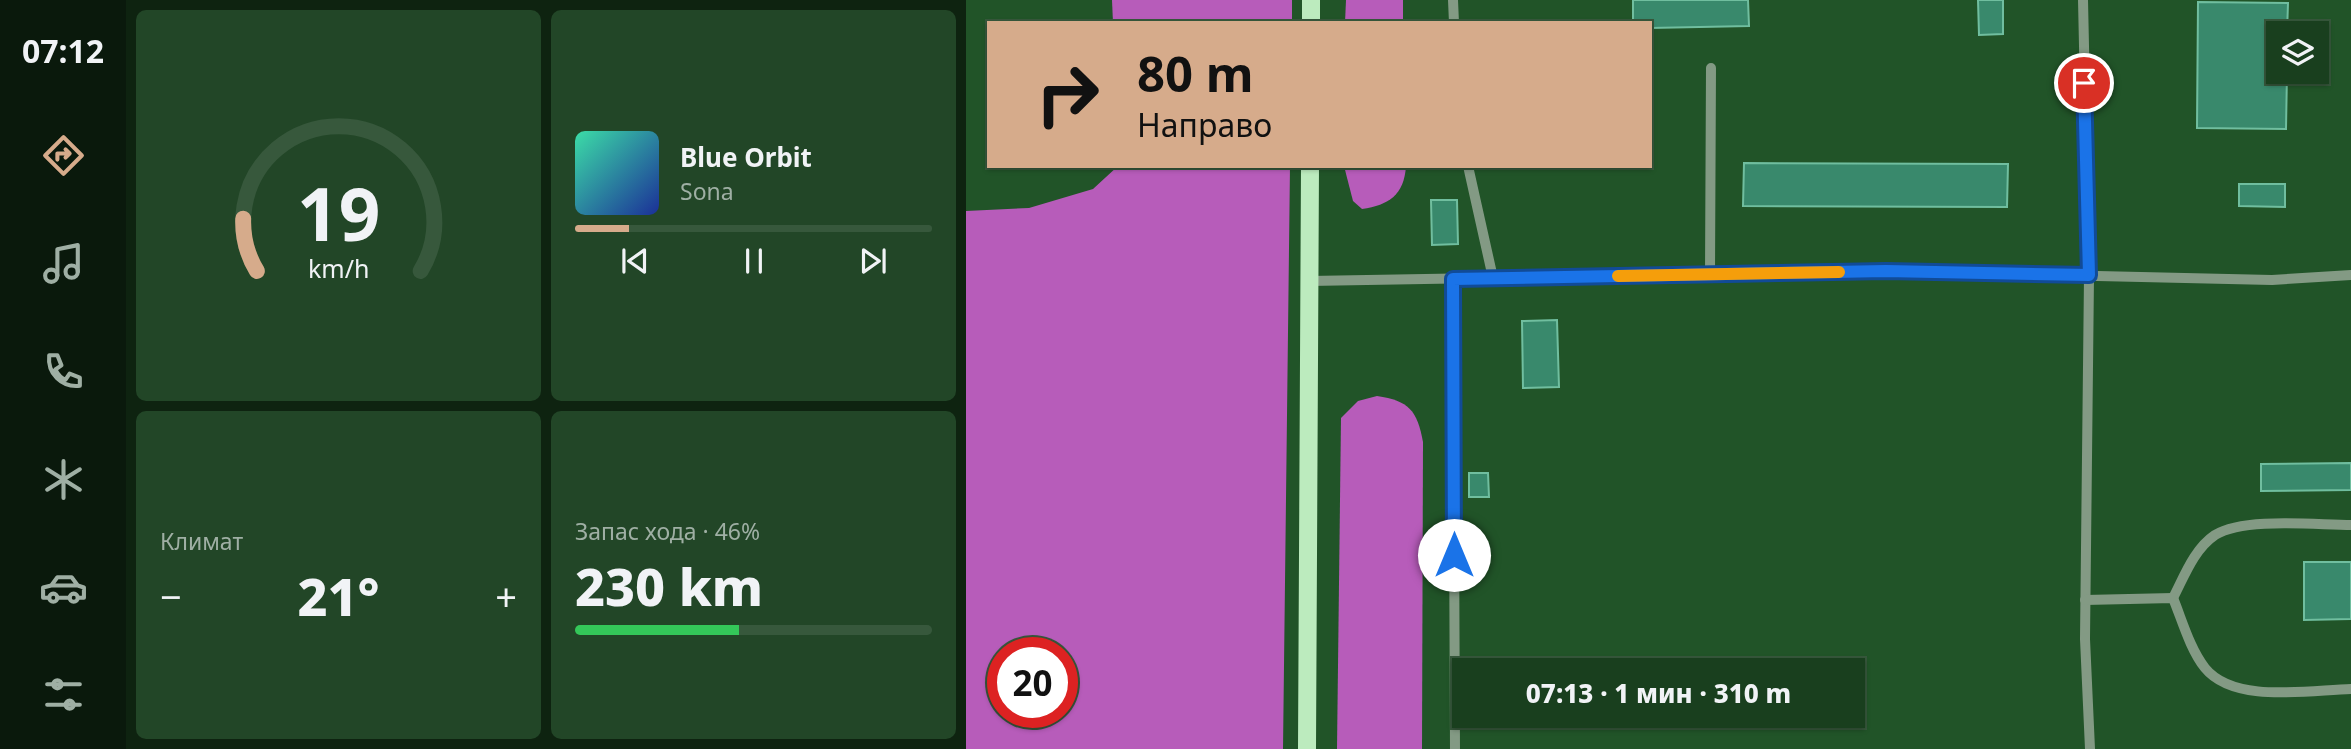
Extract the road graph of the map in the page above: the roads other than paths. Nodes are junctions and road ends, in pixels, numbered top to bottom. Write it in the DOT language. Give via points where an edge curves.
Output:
graph roads {
  1 [pos="1311,0"];
  2 [pos="1453,0"];
  3 [pos="2083,0"];
  4 [pos="1311,21"];
  5 [pos="1454,21"];
  6 [pos="1711,68"];
  7 [pos="1310,168"];
  8 [pos="1468,168"];
  9 [pos="1710,274"];
  10 [pos="2089,275"];
  11 [pos="2351,275"];
  12 [pos="1493,278"];
  13 [pos="1453,279"];
  14 [pos="1309,281"];
  15 [pos="2351,524"];
  16 [pos="2172,598"];
  17 [pos="2085,600"];
  18 [pos="2351,689"];
  19 [pos="1307,749"];
  20 [pos="1455,749"];
  21 [pos="2090,749"];
  1 -- 4 [label="main road"];
  2 -- 5 [label="lane"];
  3 -- 10 [label="lane"];
  6 -- 9 [label="lane"];
  7 -- 14 [label="main road"];
  8 -- 12 [label="lane"];
  9 -- 10 [label="lane"];
  9 -- 12 [label="lane"];
  10 -- 11 [label="lane" via="2272,279"];
  10 -- 17 [label="lane"];
  12 -- 13 [label="lane"];
  13 -- 14 [label="lane"];
  13 -- 20 [label="lane"];
  14 -- 19 [label="main road"];
  15 -- 16 [label="lane" via="2241,526 2215,535 2196,554"];
  16 -- 17 [label="lane"];
  16 -- 18 [label="lane" via="2204,667 2221,683 2246,692"];
  17 -- 21 [label="lane"];
}
